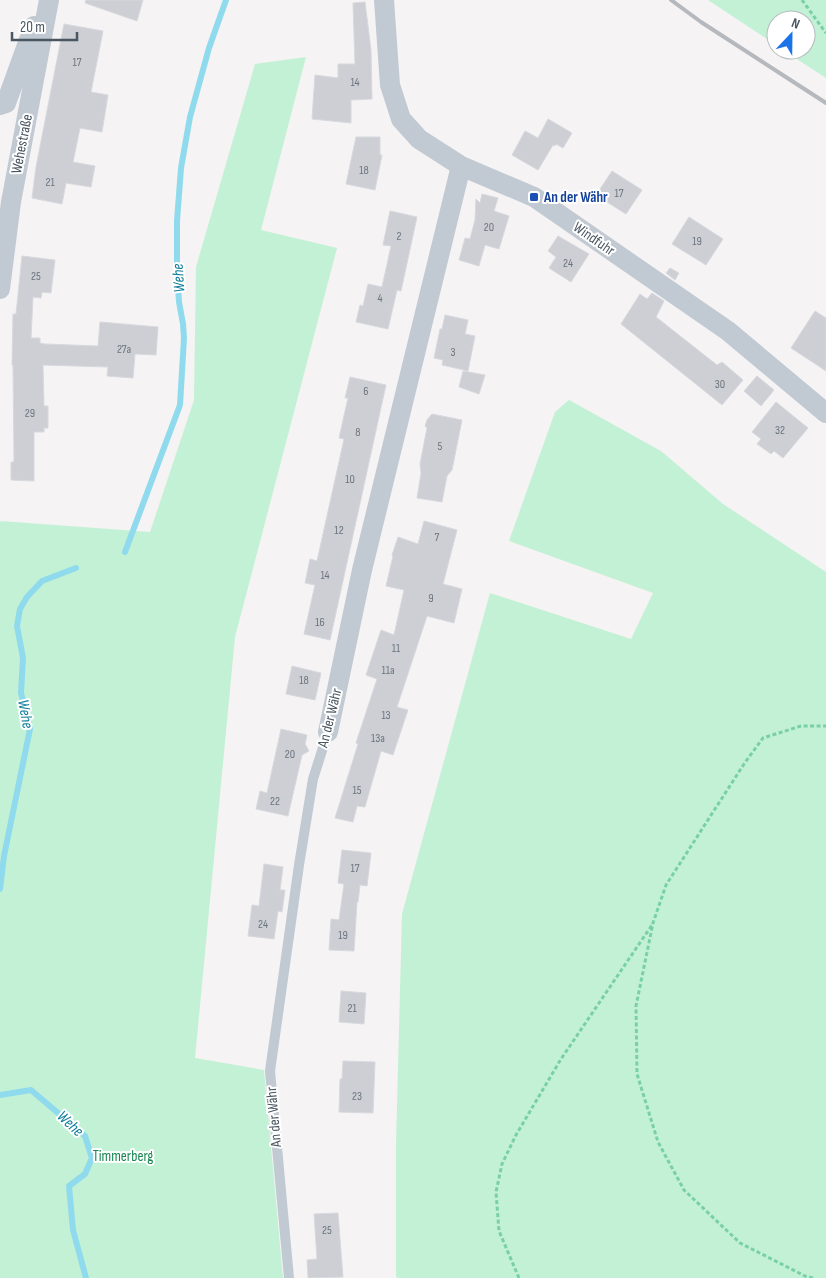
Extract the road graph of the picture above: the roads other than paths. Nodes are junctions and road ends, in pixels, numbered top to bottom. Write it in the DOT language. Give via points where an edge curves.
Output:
graph roads {
  1 [pos="49,0"];
  2 [pos="384,0"];
  3 [pos="0,105"];
  4 [pos="461,166"];
  5 [pos="0,289"];
  6 [pos="826,413"];
  7 [pos="328,732"];
  8 [pos="289,1278"];
  1 -- 3 [label="street" via="35,21 6,103"];
  1 -- 5 [label="street, Wehestraße" via="11,202"];
  2 -- 4 [label="street, Windfuhr" via="390,85 402,119 419,139"];
  4 -- 6 [label="street, Windfuhr" via="534,197 728,331"];
  4 -- 7 [label="street, An der Währ" via="362,570"];
  7 -- 8 [label="lane, An der Währ" via="313,779 298,865 270,1071"];
}
